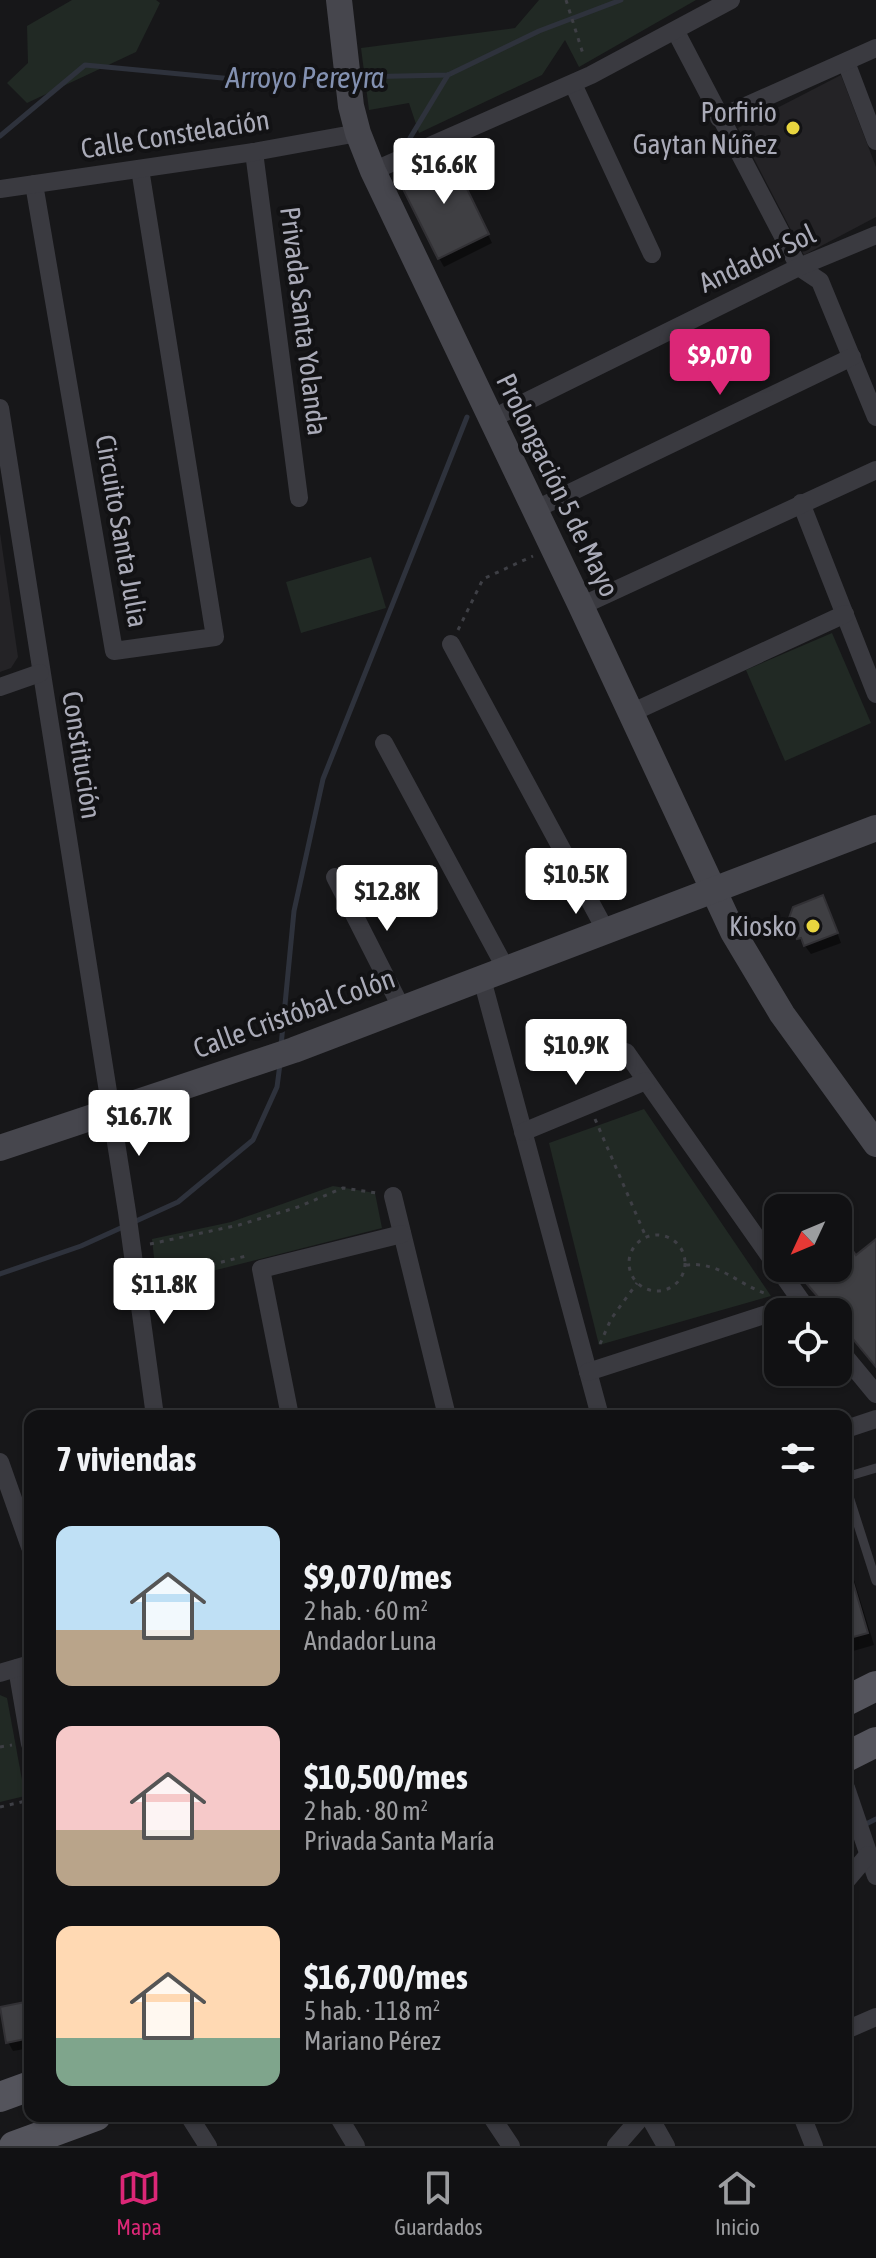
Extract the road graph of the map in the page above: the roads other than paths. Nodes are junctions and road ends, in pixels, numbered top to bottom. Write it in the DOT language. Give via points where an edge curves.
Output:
graph roads {
  1 [pos="339,0"];
  2 [pos="731,0"];
  3 [pos="676,32"];
  4 [pos="876,48"];
  5 [pos="846,62"];
  6 [pos="573,84"];
  7 [pos="719,118"];
  8 [pos="358,133"];
  9 [pos="876,141"];
  10 [pos="254,152"];
  11 [pos="140,169"];
  12 [pos="373,171"];
  13 [pos="34,184"];
  14 [pos="0,189"];
  15 [pos="876,235"];
  16 [pos="652,254"];
  17 [pos="799,267"];
  18 [pos="852,357"];
  19 [pos="0,408"];
  20 [pos="876,417"];
  21 [pos="491,419"];
  22 [pos="876,470"];
  23 [pos="299,498"];
  24 [pos="801,503"];
  25 [pos="534,510"];
  26 [pos="581,606"];
  27 [pos="845,614"];
  28 [pos="451,644"];
  29 [pos="40,673"];
  30 [pos="0,687"];
  31 [pos="876,694"];
  32 [pos="631,713"];
  33 [pos="384,743"];
  34 [pos="876,828"];
  35 [pos="335,877"];
  36 [pos="713,890"];
  37 [pos="606,931"];
  38 [pos="494,974"];
  39 [pos="402,1009"];
  40 [pos="626,1052"];
  41 [pos="646,1081"];
  42 [pos="110,1111"];
  43 [pos="523,1132"];
  44 [pos="876,1144"];
  45 [pos="0,1148"];
  46 [pos="393,1196"];
  47 [pos="402,1234"];
  48 [pos="798,1298"];
  49 [pos="764,1320"];
  50 [pos="852,1365"];
  51 [pos="588,1372"];
  52 [pos="876,1394"];
  53 [pos="154,1410"];
  54 [pos="289,1410"];
  55 [pos="446,1410"];
  56 [pos="598,1410"];
  57 [pos="876,1419"];
  58 [pos="852,1427"];
  59 [pos="0,1462"];
  60 [pos="876,1468"];
  61 [pos="852,1475"];
  62 [pos="852,1506"];
  63 [pos="24,1530"];
  64 [pos="876,1581"];
  65 [pos="16,1668"];
  66 [pos="875,1684"];
  67 [pos="852,1697"];
  68 [pos="24,1711"];
  69 [pos="876,1742"];
  70 [pos="852,1754"];
  71 [pos="852,1806"];
  72 [pos="868,1855"];
  73 [pos="852,1874"];
  74 [pos="876,1876"];
  75 [pos="876,2017"];
  76 [pos="852,2027"];
  77 [pos="24,2088"];
  78 [pos="0,2097"];
  79 [pos="82,2122"];
  80 [pos="193,2122"];
  81 [pos="342,2122"];
  82 [pos="495,2122"];
  83 [pos="637,2122"];
  84 [pos="652,2122"];
  85 [pos="804,2122"];
  86 [pos="33,2143"];
  87 [pos="208,2146"];
  88 [pos="356,2146"];
  89 [pos="511,2146"];
  90 [pos="616,2146"];
  91 [pos="666,2146"];
  92 [pos="814,2146"];
  1 -- 8 [label="street, Prolongación 5 de Mayo"];
  2 -- 3 [label="street"];
  3 -- 6 [label="street"];
  3 -- 7 [label="street"];
  4 -- 5 [label="street"];
  5 -- 7 [label="street"];
  5 -- 9 [label="street"];
  6 -- 12 [label="street"];
  6 -- 16 [label="street"];
  7 -- 17 [label="street"];
  8 -- 10 [label="street, Calle Constelación"];
  8 -- 12 [label="street, Prolongación 5 de Mayo"];
  10 -- 11 [label="street, Calle Constelación"];
  10 -- 23 [label="street, Privada Santa Yolanda"];
  11 -- 13 [label="street, Calle Constelación"];
  11 -- 13 [label="street, Circuito Santa Julia" via="215,637 114,651"];
  12 -- 21 [label="street, Prolongación 5 de Mayo"];
  13 -- 14 [label="street, Calle Constelación"];
  15 -- 17 [label="street, Andador Sol"];
  17 -- 18 [label="street" via="820,281"];
  17 -- 21 [label="street, Andador Sol"];
  18 -- 20 [label="street"];
  18 -- 25 [label="street"];
  19 -- 29 [label="street, Constitución"];
  21 -- 25 [label="street, Prolongación 5 de Mayo"];
  22 -- 24 [label="street"];
  24 -- 26 [label="street"];
  24 -- 27 [label="street"];
  25 -- 26 [label="street, Prolongación 5 de Mayo"];
  26 -- 32 [label="street, Prolongación 5 de Mayo"];
  27 -- 31 [label="street"];
  27 -- 32 [label="street"];
  28 -- 37 [label="street"];
  29 -- 30 [label="street"];
  29 -- 42 [label="street, Constitución"];
  32 -- 36 [label="street, Prolongación 5 de Mayo"];
  33 -- 38 [label="street"];
  34 -- 36 [label="street, Calle Cristóbal Colón"];
  35 -- 39 [label="street"];
  36 -- 37 [label="street, Calle Cristóbal Colón"];
  36 -- 44 [label="street, Prolongación 5 de Mayo" via="782,1014"];
  37 -- 38 [label="street, Calle Cristóbal Colón"];
  38 -- 39 [label="street, Calle Cristóbal Colón"];
  38 -- 43 [label="street"];
  39 -- 42 [label="street, Calle Cristóbal Colón"];
  40 -- 41 [label="street"];
  41 -- 43 [label="street"];
  41 -- 48 [label="street"];
  42 -- 45 [label="street, Calle Cristóbal Colón"];
  42 -- 53 [label="street, Constitución"];
  43 -- 51 [label="street"];
  46 -- 47 [label="street"];
  47 -- 54 [label="street" via="261,1269"];
  47 -- 55 [label="street"];
  49 -- 51 [label="street"];
  50 -- 52 [label="street"];
  51 -- 56 [label="street"];
  57 -- 58 [label="street"];
  59 -- 63 [label="street"];
  60 -- 61 [label="lane"];
  62 -- 64 [label="lane"];
  65 -- 68 [label="street"];
  66 -- 67 [label="main road"];
  69 -- 70 [label="main road"];
  71 -- 72 [label="street"];
  72 -- 73 [label="street"];
  72 -- 74 [label="street"];
  75 -- 76 [label="street"];
  77 -- 78 [label="main road"];
  79 -- 86 [label="main road"];
  80 -- 87 [label="street"];
  81 -- 88 [label="street"];
  82 -- 89 [label="street"];
  83 -- 90 [label="street"];
  84 -- 91 [label="street"];
  85 -- 92 [label="street"];
}
